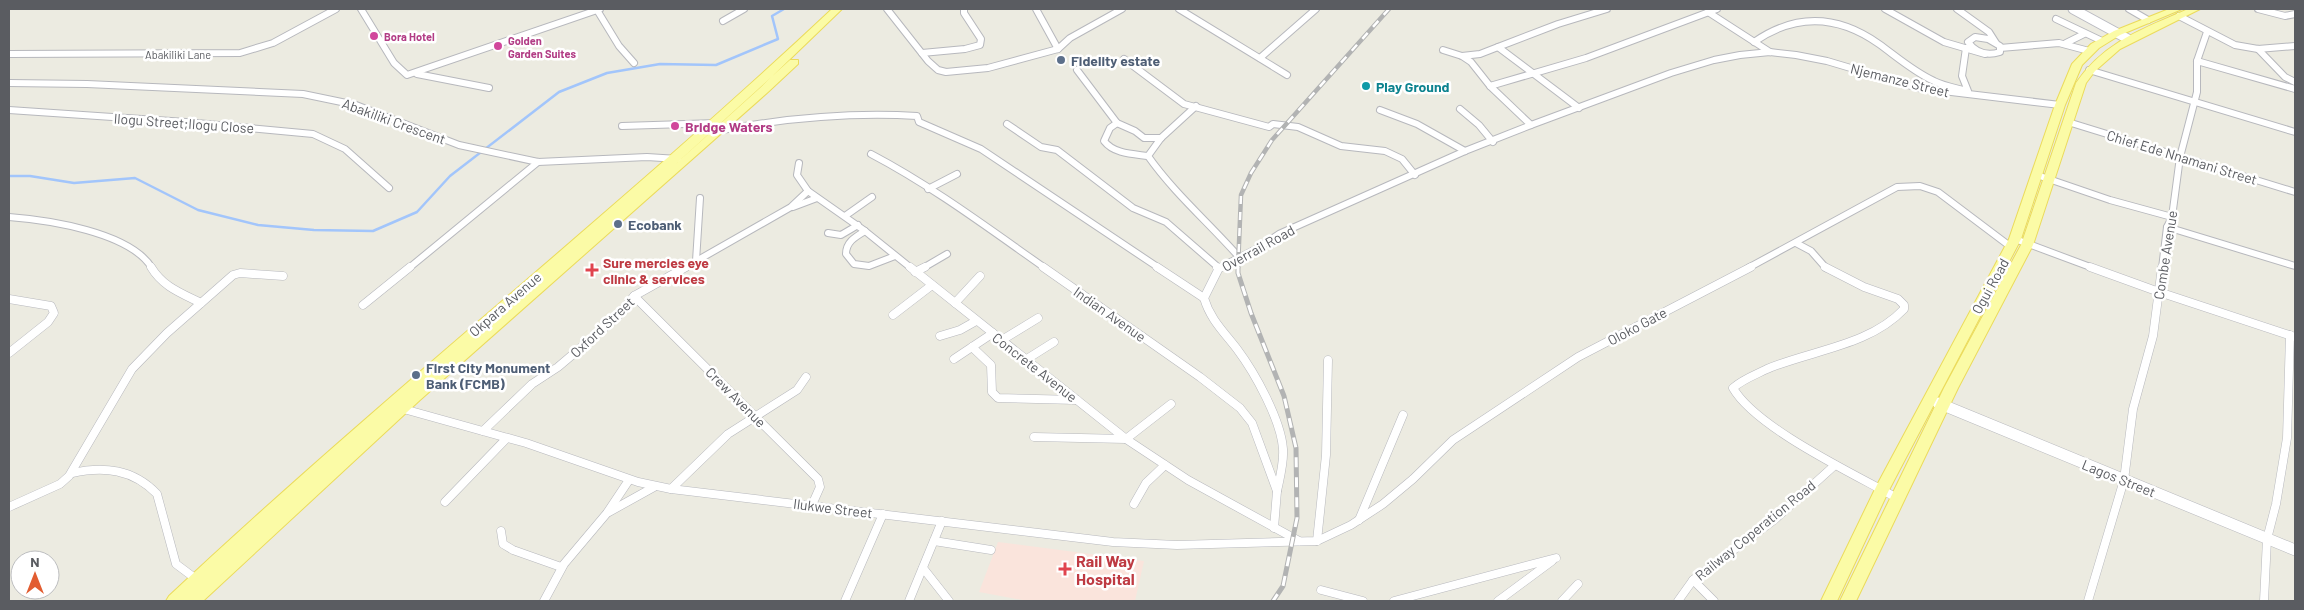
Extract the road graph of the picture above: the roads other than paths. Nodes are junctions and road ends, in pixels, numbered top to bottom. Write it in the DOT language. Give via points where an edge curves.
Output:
graph roads {
  1 [pos="336,9"];
  2 [pos="361,9"];
  3 [pos="598,9"];
  4 [pos="744,9"];
  5 [pos="837,9"];
  6 [pos="848,9"];
  7 [pos="887,9"];
  8 [pos="964,9"];
  9 [pos="1036,9"];
  10 [pos="1122,9"];
  11 [pos="1179,9"];
  12 [pos="1196,9"];
  13 [pos="1316,9"];
  14 [pos="1607,9"];
  15 [pos="1717,9"];
  16 [pos="1885,9"];
  17 [pos="1957,9"];
  18 [pos="2074,9"];
  19 [pos="2085,9"];
  20 [pos="2129,9"];
  21 [pos="2194,9"];
  22 [pos="2258,9"];
  23 [pos="1708,12"];
  24 [pos="2178,12"];
  25 [pos="1189,14"];
  26 [pos="2295,14"];
  27 [pos="2056,19"];
  28 [pos="2148,20"];
  29 [pos="723,21"];
  30 [pos="2207,32"];
  31 [pos="2084,34"];
  32 [pos="2126,34"];
  33 [pos="2102,41"];
  34 [pos="1754,42"];
  35 [pos="1968,42"];
  36 [pos="2066,43"];
  37 [pos="1996,44"];
  38 [pos="2295,46"];
  39 [pos="1498,47"];
  40 [pos="1058,49"];
  41 [pos="1443,50"];
  42 [pos="2258,50"];
  43 [pos="1966,51"];
  44 [pos="2089,51"];
  45 [pos="1770,52"];
  46 [pos="922,53"];
  47 [pos="9,54"];
  48 [pos="1985,54"];
  49 [pos="1462,56"];
  50 [pos="1260,58"];
  51 [pos="1124,59"];
  52 [pos="2196,61"];
  53 [pos="634,63"];
  54 [pos="1077,70"];
  55 [pos="2089,70"];
  56 [pos="1530,73"];
  57 [pos="415,74"];
  58 [pos="1287,75"];
  59 [pos="2295,82"];
  60 [pos="9,83"];
  61 [pos="1490,86"];
  62 [pos="489,88"];
  63 [pos="2295,89"];
  64 [pos="1968,93"];
  65 [pos="2196,102"];
  66 [pos="2060,105"];
  67 [pos="1196,106"];
  68 [pos="1460,108"];
  69 [pos="1579,108"];
  70 [pos="9,110"];
  71 [pos="1380,110"];
  72 [pos="2068,122"];
  73 [pos="1117,123"];
  74 [pos="1007,124"];
  75 [pos="1530,125"];
  76 [pos="622,126"];
  77 [pos="719,126"];
  78 [pos="2295,132"];
  79 [pos="1161,138"];
  80 [pos="1493,142"];
  81 [pos="1465,151"];
  82 [pos="871,154"];
  83 [pos="1148,156"];
  84 [pos="2180,157"];
  85 [pos="682,160"];
  86 [pos="538,162"];
  87 [pos="799,163"];
  88 [pos="957,174"];
  89 [pos="1415,175"];
  90 [pos="2037,175"];
  91 [pos="2050,180"];
  92 [pos="389,188"];
  93 [pos="928,189"];
  94 [pos="808,191"];
  95 [pos="2295,192"];
  96 [pos="872,197"];
  97 [pos="700,198"];
  98 [pos="817,198"];
  99 [pos="791,207"];
  100 [pos="845,216"];
  101 [pos="9,217"];
  102 [pos="2172,217"];
  103 [pos="858,225"];
  104 [pos="2167,227"];
  105 [pos="865,231"];
  106 [pos="828,233"];
  107 [pos="1796,243"];
  108 [pos="2013,243"];
  109 [pos="2027,245"];
  110 [pos="947,254"];
  111 [pos="895,256"];
  112 [pos="1239,257"];
  113 [pos="696,261"];
  114 [pos="2295,266"];
  115 [pos="1219,268"];
  116 [pos="915,272"];
  117 [pos="283,276"];
  118 [pos="980,276"];
  119 [pos="932,285"];
  120 [pos="2159,292"];
  121 [pos="634,296"];
  122 [pos="1204,298"];
  123 [pos="9,299"];
  124 [pos="201,303"];
  125 [pos="955,303"];
  126 [pos="362,305"];
  127 [pos="893,315"];
  128 [pos="1038,318"];
  129 [pos="976,321"];
  130 [pos="993,333"];
  131 [pos="940,336"];
  132 [pos="2293,336"];
  133 [pos="1002,340"];
  134 [pos="1054,342"];
  135 [pos="972,347"];
  136 [pos="9,353"];
  137 [pos="954,359"];
  138 [pos="1027,359"];
  139 [pos="1328,360"];
  140 [pos="806,377"];
  141 [pos="1929,399"];
  142 [pos="1077,400"];
  143 [pos="1171,404"];
  144 [pos="396,405"];
  145 [pos="1943,406"];
  146 [pos="1403,415"];
  147 [pos="755,416"];
  148 [pos="483,431"];
  149 [pos="1034,437"];
  150 [pos="507,438"];
  151 [pos="1126,439"];
  152 [pos="1165,465"];
  153 [pos="1835,465"];
  154 [pos="72,473"];
  155 [pos="629,480"];
  156 [pos="2124,480"];
  157 [pos="654,487"];
  158 [pos="671,489"];
  159 [pos="1882,489"];
  160 [pos="1277,491"];
  161 [pos="1897,498"];
  162 [pos="445,502"];
  163 [pos="1134,504"];
  164 [pos="812,505"];
  165 [pos="9,508"];
  166 [pos="607,513"];
  167 [pos="882,514"];
  168 [pos="1358,520"];
  169 [pos="942,521"];
  170 [pos="1274,528"];
  171 [pos="501,531"];
  172 [pos="2267,539"];
  173 [pos="1316,540"];
  174 [pos="934,541"];
  175 [pos="1301,542"];
  176 [pos="1276,543"];
  177 [pos="991,550"];
  178 [pos="2295,550"];
  179 [pos="561,567"];
  180 [pos="923,568"];
  181 [pos="196,579"];
  182 [pos="1694,580"];
  183 [pos="1578,584"];
  184 [pos="1321,590"];
  185 [pos="174,601"];
  186 [pos="194,601"];
  187 [pos="544,601"];
  188 [pos="845,601"];
  189 [pos="909,601"];
  190 [pos="949,601"];
  191 [pos="1364,601"];
  192 [pos="1394,601"];
  193 [pos="1498,601"];
  194 [pos="1562,601"];
  195 [pos="1678,601"];
  196 [pos="1714,601"];
  197 [pos="1829,601"];
  198 [pos="1848,601"];
  199 [pos="2088,601"];
  200 [pos="2264,601"];
  1 -- 47 [label="street, Abakiliki Lane" via="273,43 240,53"];
  2 -- 57 [label="street" via="402,74"];
  3 -- 53 [label="street" via="619,46"];
  3 -- 57 [label="street"];
  4 -- 29 [label="street"];
  5 -- 77 [label="main road, Okpara Avenue"];
  6 -- 77 [label="main road, Okpara Avenue"];
  7 -- 46 [label="street"];
  8 -- 46 [label="street" via="981,39 980,45"];
  9 -- 40 [label="street"];
  10 -- 40 [label="street" via="1070,38"];
  11 -- 25 [label="street"];
  12 -- 25 [label="street"];
  13 -- 50 [label="street"];
  14 -- 39 [label="street"];
  15 -- 23 [label="street"];
  16 -- 43 [label="street" via="1940,41"];
  17 -- 37 [label="street" via="1989,32"];
  18 -- 32 [label="main road"];
  19 -- 32 [label="main road"];
  20 -- 28 [label="street"];
  21 -- 24 [label="main road, Ogui Road"];
  22 -- 26 [label="street" via="2285,16"];
  23 -- 34 [label="street"];
  23 -- 56 [label="street" via="1586,58"];
  24 -- 28 [label="main road, Ogui Road"];
  24 -- 30 [label="street"];
  24 -- 32 [label="main road, Ogui Road"];
  25 -- 50 [label="street"];
  27 -- 31 [label="street"];
  28 -- 32 [label="main road, Ogui Road"];
  30 -- 42 [label="street" via="2235,45"];
  30 -- 52 [label="street, Combe Avenue"];
  31 -- 33 [label="street"];
  31 -- 36 [label="street"];
  32 -- 33 [label="main road, Ogui Road"];
  32 -- 55 [label="main road, Ogui Road"];
  33 -- 44 [label="main road, Ogui Road"];
  34 -- 45 [label="street"];
  34 -- 64 [label="street" via="1792,22 1842,25 1865,35 1930,80"];
  35 -- 37 [label="street" via="1975,38"];
  35 -- 43 [label="street"];
  35 -- 48 [label="street" via="1973,49"];
  36 -- 37 [label="street"];
  36 -- 44 [label="street"];
  37 -- 48 [label="street" via="2000,52"];
  38 -- 42 [label="street"];
  39 -- 49 [label="street"];
  39 -- 56 [label="street"];
  40 -- 46 [label="street" via="988,68 946,72 932,66"];
  41 -- 49 [label="street"];
  42 -- 59 [label="street" via="2285,77"];
  43 -- 48 [label="street"];
  43 -- 64 [label="street" via="1961,71 1963,86"];
  44 -- 66 [label="main road, Ogui Road" via="2076,64"];
  45 -- 64 [label="street, Njemanze Street" via="1827,61 1918,88"];
  45 -- 69 [label="street, Overrail Road" via="1703,63"];
  49 -- 61 [label="street"];
  50 -- 58 [label="street"];
  51 -- 67 [label="street" via="1184,104"];
  52 -- 63 [label="street"];
  52 -- 65 [label="street, Combe Avenue"];
  54 -- 73 [label="street"];
  55 -- 65 [label="street"];
  55 -- 72 [label="main road, Ogui Road" via="2080,83"];
  56 -- 61 [label="street"];
  56 -- 69 [label="street"];
  57 -- 62 [label="street"];
  60 -- 86 [label="street, Abakiliki Crescent" via="303,94 356,105 479,151"];
  61 -- 75 [label="street"];
  64 -- 66 [label="street, Njemanze Street"];
  65 -- 78 [label="street"];
  65 -- 84 [label="street, Combe Avenue"];
  66 -- 90 [label="main road, Ogui Road"];
  67 -- 79 [label="street"];
  67 -- 89 [label="street" via="1269,127 1273,124 1296,126 1341,146 1385,151 1402,158"];
  68 -- 80 [label="street"];
  69 -- 75 [label="street, Overrail Road"];
  70 -- 92 [label="street, Ilogu Street;Ilogu Close" via="307,133 324,138 354,156"];
  71 -- 81 [label="street" via="1417,124"];
  72 -- 84 [label="street, Chief Ede Nnamani Street"];
  72 -- 91 [label="main road, Ogui Road"];
  73 -- 79 [label="street" via="1144,138"];
  73 -- 83 [label="street" via="1110,128 1104,141 1109,148"];
  74 -- 115 [label="street" via="1041,147 1057,150 1133,208 1166,222"];
  75 -- 80 [label="street, Overrail Road"];
  76 -- 77 [label="street"];
  77 -- 85 [label="main road, Okpara Avenue"];
  77 -- 122 [label="street" via="793,118 917,116 919,122 981,150"];
  79 -- 83 [label="street"];
  80 -- 81 [label="street, Overrail Road"];
  81 -- 89 [label="street, Overrail Road"];
  82 -- 93 [label="street, Indian Avenue"];
  83 -- 112 [label="street" via="1165,180"];
  84 -- 95 [label="street, Chief Ede Nnamani Street"];
  84 -- 102 [label="street, Combe Avenue"];
  85 -- 86 [label="street, Abakiliki Crescent" via="647,157"];
  85 -- 144 [label="main road, Okpara Avenue"];
  86 -- 126 [label="street"];
  87 -- 94 [label="street, Concrete Avenue" via="797,175"];
  88 -- 93 [label="street"];
  89 -- 112 [label="street, Overrail Road" via="1280,234"];
  90 -- 91 [label="street"];
  90 -- 108 [label="main road, Ogui Road"];
  91 -- 102 [label="street"];
  91 -- 109 [label="main road, Ogui Road"];
  93 -- 160 [label="street, Indian Avenue" via="963,210 1240,408 1252,423"];
  94 -- 98 [label="street, Concrete Avenue"];
  94 -- 99 [label="street, Oxford Street"];
  96 -- 100 [label="street"];
  97 -- 113 [label="street"];
  98 -- 99 [label="street"];
  98 -- 100 [label="street, Concrete Avenue"];
  99 -- 113 [label="street, Oxford Street"];
  100 -- 103 [label="street, Concrete Avenue"];
  101 -- 124 [label="street" via="58,222 100,236 140,255 151,263 159,279"];
  102 -- 104 [label="street, Combe Avenue"];
  103 -- 105 [label="street, Concrete Avenue"];
  103 -- 106 [label="street" via="841,235"];
  104 -- 114 [label="street"];
  104 -- 120 [label="street, Combe Avenue"];
  105 -- 111 [label="street, Concrete Avenue"];
  105 -- 111 [label="street" via="847,245 846,254 854,264 869,266"];
  107 -- 108 [label="street, Oloko Gate" via="1897,187 1913,186 1938,192"];
  107 -- 153 [label="street" via="1811,251 1832,272 1898,299 1904,307 1897,319 1865,336 1785,362 1733,388 1740,402"];
  107 -- 168 [label="street, Oloko Gate" via="1578,357 1453,440 1413,479"];
  108 -- 109 [label="street, Oloko Gate"];
  108 -- 141 [label="main road, Ogui Road"];
  109 -- 120 [label="street, Oloko Gate"];
  109 -- 145 [label="main road, Ogui Road"];
  110 -- 116 [label="street"];
  111 -- 116 [label="street, Concrete Avenue"];
  112 -- 115 [label="street, Overrail Road"];
  113 -- 121 [label="street, Oxford Street"];
  115 -- 122 [label="street, Overrail Road"];
  116 -- 119 [label="street, Concrete Avenue"];
  117 -- 124 [label="street" via="236,274"];
  118 -- 125 [label="street"];
  119 -- 125 [label="street, Concrete Avenue"];
  119 -- 127 [label="street"];
  120 -- 132 [label="street, Oloko Gate"];
  120 -- 156 [label="street, Combe Avenue" via="2153,336 2133,409"];
  121 -- 147 [label="street, Crew Avenue"];
  121 -- 148 [label="street, Oxford Street" via="617,316 558,367 532,384"];
  122 -- 160 [label="street" via="1211,318 1238,350 1256,380 1282,442 1282,469"];
  123 -- 136 [label="street" via="51,306 54,313 48,322"];
  124 -- 154 [label="street" via="132,369"];
  125 -- 129 [label="street, Concrete Avenue"];
  128 -- 133 [label="street"];
  129 -- 130 [label="street, Concrete Avenue"];
  129 -- 131 [label="street"];
  130 -- 133 [label="street, Concrete Avenue"];
  130 -- 135 [label="street"];
  132 -- 172 [label="street" via="2287,438"];
  133 -- 138 [label="street, Concrete Avenue"];
  134 -- 138 [label="street"];
  135 -- 137 [label="street"];
  135 -- 142 [label="street" via="991,365 992,392 998,398"];
  138 -- 142 [label="street, Concrete Avenue"];
  139 -- 173 [label="street" via="1326,455"];
  140 -- 147 [label="street" via="797,390"];
  141 -- 145 [label="street, Lagos Street"];
  141 -- 159 [label="main road, Ogui Road"];
  142 -- 151 [label="street, Concrete Avenue"];
  143 -- 151 [label="street"];
  144 -- 148 [label="street, Ilukwe Street"];
  144 -- 181 [label="main road, Okpara Avenue"];
  144 -- 186 [label="main road, Okpara Avenue"];
  145 -- 156 [label="street, Lagos Street"];
  145 -- 161 [label="main road, Ogui Road"];
  146 -- 168 [label="street"];
  147 -- 158 [label="street" via="728,434"];
  147 -- 164 [label="street, Crew Avenue" via="818,479 820,487"];
  148 -- 150 [label="street, Ilukwe Street"];
  149 -- 151 [label="street"];
  150 -- 155 [label="street, Ilukwe Street"];
  150 -- 162 [label="street"];
  151 -- 152 [label="street, Concrete Avenue"];
  152 -- 163 [label="street" via="1146,483"];
  152 -- 170 [label="street, Concrete Avenue"];
  153 -- 159 [label="street"];
  153 -- 182 [label="street, Railway Coperation Road" via="1774,520"];
  154 -- 165 [label="street" via="60,484"];
  154 -- 181 [label="street" via="108,469 140,480 153,489 176,564"];
  155 -- 157 [label="street, Ilukwe Street"];
  155 -- 166 [label="street"];
  156 -- 172 [label="street, Lagos Street"];
  156 -- 199 [label="street, Combe Avenue"];
  157 -- 158 [label="street, Ilukwe Street"];
  157 -- 166 [label="street"];
  158 -- 164 [label="street, Ilukwe Street"];
  159 -- 161 [label="street"];
  159 -- 197 [label="main road, Ogui Road"];
  160 -- 170 [label="street, Indian Avenue"];
  161 -- 198 [label="main road, Ogui Road"];
  164 -- 167 [label="street, Ilukwe Street"];
  166 -- 179 [label="street"];
  167 -- 169 [label="street, Ilukwe Street"];
  167 -- 188 [label="street"];
  168 -- 173 [label="street, Oloko Gate"];
  169 -- 174 [label="street"];
  169 -- 176 [label="street, Ilukwe Street" via="1113,542"];
  170 -- 175 [label="street, Concrete Avenue"];
  171 -- 179 [label="street" via="503,544 513,550"];
  172 -- 178 [label="street, Lagos Street"];
  172 -- 200 [label="street"];
  173 -- 175 [label="street, Oloko Gate"];
  174 -- 177 [label="street"];
  174 -- 180 [label="street"];
  175 -- 176 [label="street, Oloko Gate"];
  179 -- 187 [label="street"];
  180 -- 189 [label="street"];
  180 -- 190 [label="street"];
  181 -- 185 [label="main road, Okpara Avenue"];
  182 -- 195 [label="street, Railway Coperation Road"];
  182 -- 196 [label="street"];
  183 -- 194 [label="street"];
  184 -- 191 [label="street"];
  192 -- 193 [label="street" via="1556,558"];
}
